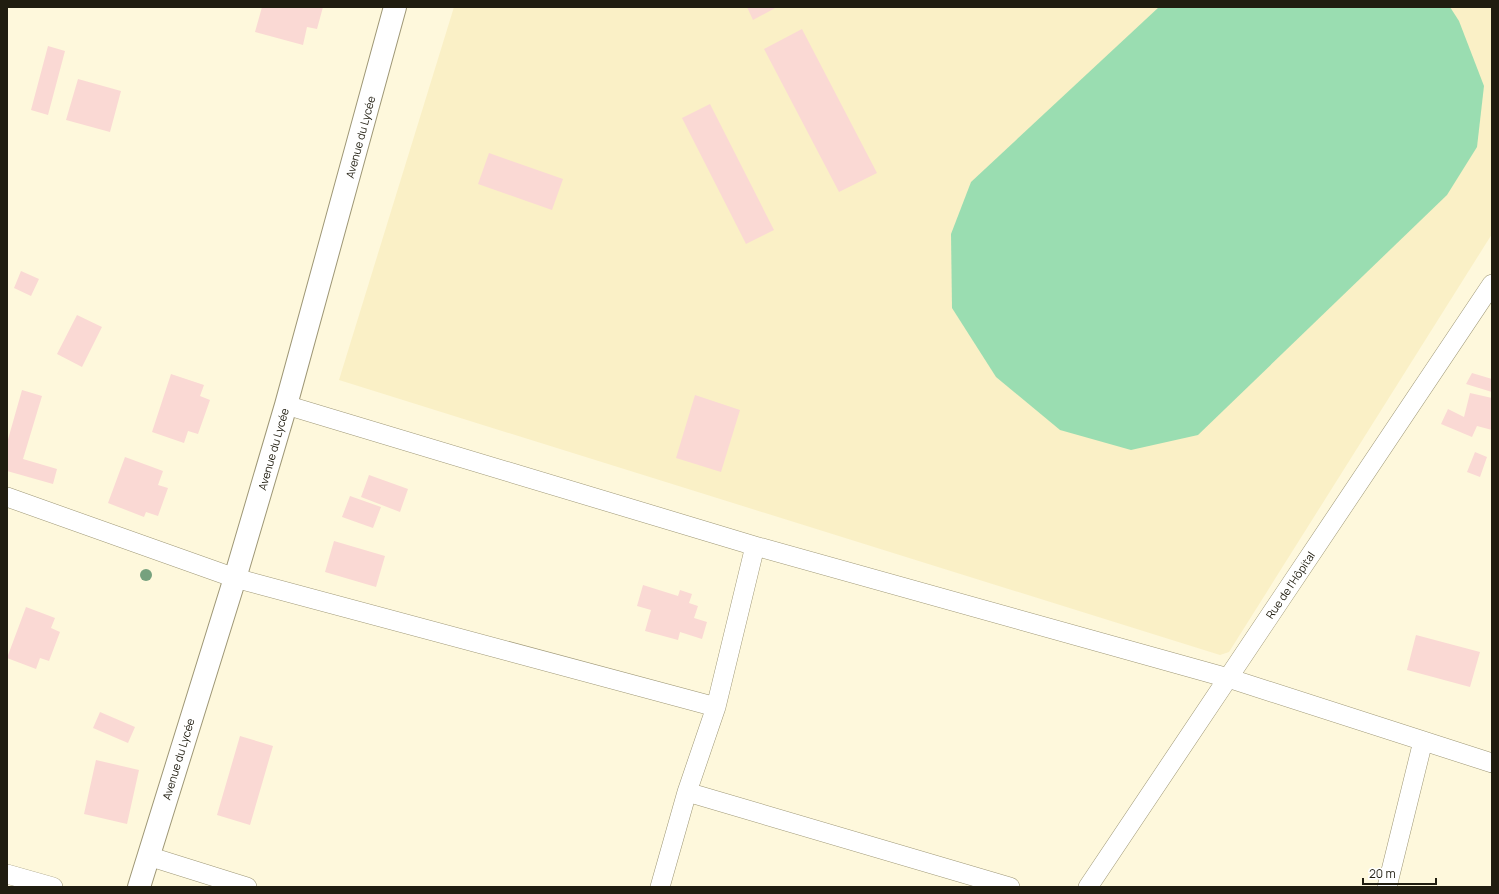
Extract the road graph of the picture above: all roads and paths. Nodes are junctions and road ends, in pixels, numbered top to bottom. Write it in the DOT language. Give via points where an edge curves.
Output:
graph roads {
  1 [pos="395,7"];
  2 [pos="1492,284"];
  3 [pos="286,405"];
  4 [pos="7,498"];
  5 [pos="755,546"];
  6 [pos="235,578"];
  7 [pos="1228,678"];
  8 [pos="716,707"];
  9 [pos="1423,741"];
  10 [pos="1492,763"];
  11 [pos="686,792"];
  12 [pos="148,856"];
  13 [pos="7,874"];
  14 [pos="53,887"];
  15 [pos="139,887"];
  16 [pos="247,887"];
  17 [pos="660,887"];
  18 [pos="1010,887"];
  19 [pos="1088,887"];
  20 [pos="1387,887"];
  1 -- 3 [label="main road, Avenue du Lycée"];
  2 -- 7 [label="street, Rue de l'Hôpital"];
  3 -- 5 [label="street"];
  3 -- 6 [label="main road, Avenue du Lycée"];
  4 -- 6 [label="street"];
  5 -- 7 [label="street"];
  5 -- 8 [label="street"];
  6 -- 8 [label="street"];
  6 -- 12 [label="main road, Avenue du Lycée"];
  7 -- 9 [label="street"];
  7 -- 19 [label="street, Rue de l'Hôpital"];
  8 -- 11 [label="street"];
  9 -- 10 [label="street"];
  9 -- 20 [label="street"];
  11 -- 17 [label="street"];
  11 -- 18 [label="street"];
  12 -- 15 [label="main road, Avenue du Lycée"];
  12 -- 16 [label="street"];
  13 -- 14 [label="street"];
}
